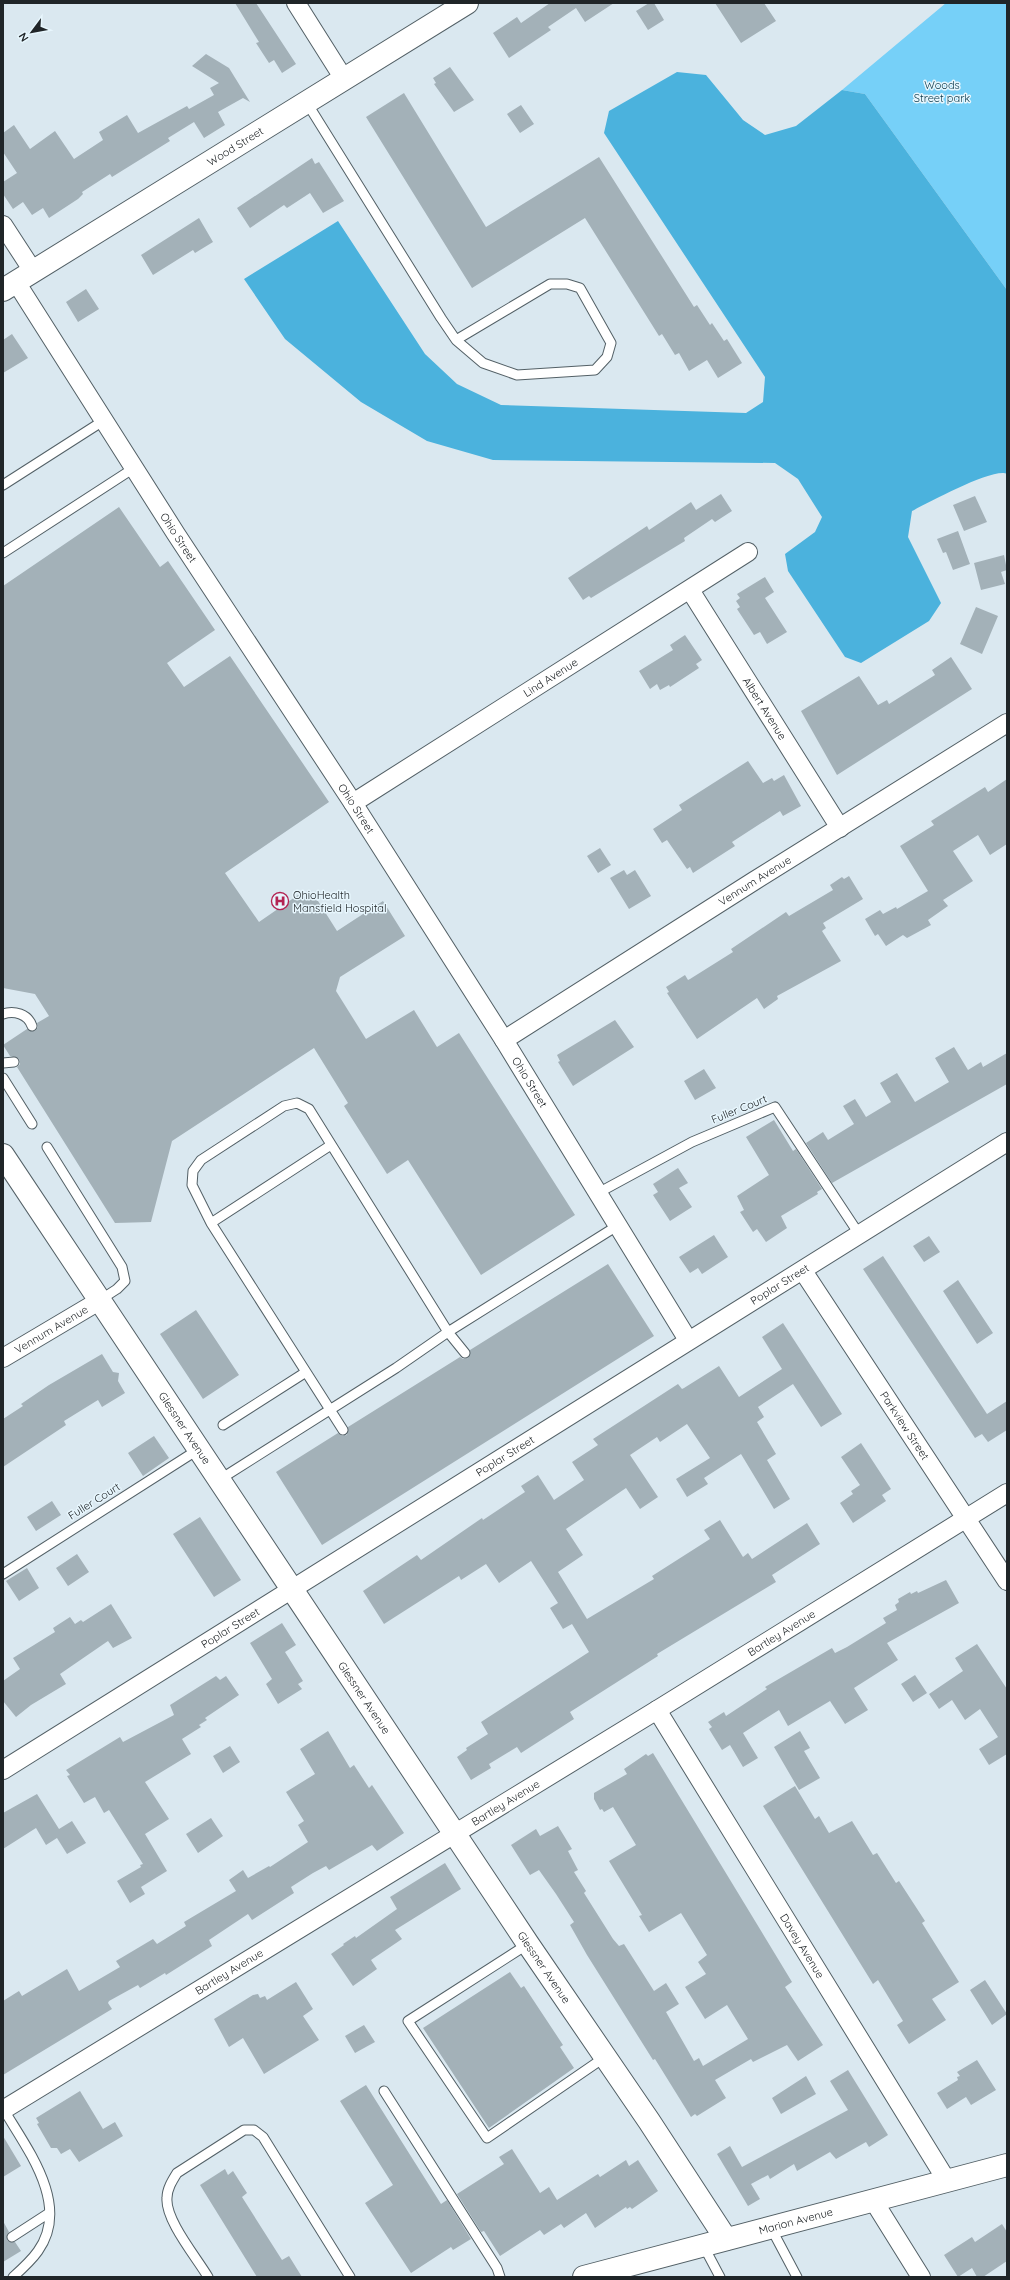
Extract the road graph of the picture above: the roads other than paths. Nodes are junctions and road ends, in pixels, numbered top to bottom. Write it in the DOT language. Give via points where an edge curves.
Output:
graph roads {
  1 [pos="296,3"];
  2 [pos="467,3"];
  3 [pos="344,79"];
  4 [pos="307,102"];
  5 [pos="3,225"];
  6 [pos="17,281"];
  7 [pos="456,340"];
  8 [pos="103,421"];
  9 [pos="134,468"];
  10 [pos="3,485"];
  11 [pos="748,552"];
  12 [pos="3,553"];
  13 [pos="690,590"];
  14 [pos="1007,723"];
  15 [pos="353,803"];
  16 [pos="840,828"];
  17 [pos="3,1014"];
  18 [pos="32,1026"];
  19 [pos="504,1040"];
  20 [pos="14,1062"];
  21 [pos="3,1063"];
  22 [pos="3,1078"];
  23 [pos="32,1124"];
  24 [pos="1007,1142"];
  25 [pos="331,1145"];
  26 [pos="47,1147"];
  27 [pos="3,1155"];
  28 [pos="598,1193"];
  29 [pos="211,1223"];
  30 [pos="618,1226"];
  31 [pos="859,1234"];
  32 [pos="803,1271"];
  33 [pos="99,1301"];
  34 [pos="448,1332"];
  35 [pos="688,1340"];
  36 [pos="465,1353"];
  37 [pos="3,1358"];
  38 [pos="306,1372"];
  39 [pos="329,1409"];
  40 [pos="223,1425"];
  41 [pos="343,1430"];
  42 [pos="199,1449"];
  43 [pos="220,1480"];
  44 [pos="1007,1492"];
  45 [pos="966,1518"];
  46 [pos="3,1574"];
  47 [pos="1007,1581"];
  48 [pos="292,1589"];
  49 [pos="657,1710"];
  50 [pos="3,1770"];
  51 [pos="456,1834"];
  52 [pos="528,1944"];
  53 [pos="606,2057"];
  54 [pos="384,2091"];
  55 [pos="4,2110"];
  56 [pos="1007,2165"];
  57 [pos="947,2181"];
  58 [pos="873,2200"];
  59 [pos="49,2213"];
  60 [pos="771,2228"];
  61 [pos="12,2236"];
  62 [pos="726,2239"];
  63 [pos="703,2245"];
  64 [pos="13,2277"];
  65 [pos="208,2277"];
  66 [pos="350,2277"];
  67 [pos="500,2277"];
  68 [pos="584,2277"];
  69 [pos="720,2277"];
  70 [pos="797,2277"];
  71 [pos="921,2277"];
  1 -- 3 [label="street"];
  2 -- 3 [label="street, Wood Street"];
  3 -- 4 [label="street, Wood Street"];
  4 -- 6 [label="street, Wood Street"];
  4 -- 7 [label="lane"];
  5 -- 6 [label="street, Ohio Street"];
  6 -- 8 [label="street, Ohio Street"];
  7 -- 7 [label="lane" via="483,363 517,375 595,370 607,357 611,343 580,288 567,284 550,284"];
  8 -- 9 [label="street, Ohio Street"];
  8 -- 10 [label="lane"];
  9 -- 12 [label="lane"];
  9 -- 15 [label="street, Ohio Street"];
  11 -- 13 [label="street, Lind Avenue"];
  13 -- 15 [label="street, Lind Avenue"];
  13 -- 16 [label="street, Albert Avenue"];
  14 -- 16 [label="street, Vennum Avenue"];
  15 -- 19 [label="street, Ohio Street"];
  16 -- 19 [label="street, Vennum Avenue"];
  17 -- 18 [label="lane" via="18,1012"];
  19 -- 28 [label="street, Ohio Street"];
  20 -- 21 [label="lane"];
  22 -- 23 [label="lane"];
  24 -- 31 [label="street, Poplar Street"];
  25 -- 29 [label="lane"];
  25 -- 29 [label="lane" via="309,1109 297,1103 284,1106 201,1160 193,1171 192,1185"];
  25 -- 34 [label="lane"];
  26 -- 33 [label="lane" via="122,1267 125,1281"];
  27 -- 33 [label="street, Glessner Avenue"];
  28 -- 30 [label="street, Ohio Street"];
  28 -- 31 [label="lane, Fuller Court" via="692,1142 775,1107"];
  29 -- 38 [label="lane"];
  30 -- 34 [label="lane"];
  30 -- 35 [label="street, Ohio Street"];
  31 -- 32 [label="street, Poplar Street"];
  32 -- 35 [label="street, Poplar Street"];
  32 -- 45 [label="street, Parkview Street"];
  33 -- 37 [label="street, Vennum Avenue"];
  33 -- 42 [label="street, Glessner Avenue"];
  34 -- 36 [label="lane"];
  34 -- 39 [label="lane"];
  35 -- 48 [label="street, Poplar Street"];
  38 -- 39 [label="lane"];
  38 -- 40 [label="lane"];
  39 -- 41 [label="lane"];
  39 -- 43 [label="lane"];
  42 -- 43 [label="street, Glessner Avenue"];
  42 -- 46 [label="lane, Fuller Court"];
  43 -- 48 [label="street, Glessner Avenue"];
  44 -- 45 [label="street, Bartley Avenue"];
  45 -- 47 [label="street, Parkview Street"];
  45 -- 49 [label="street, Bartley Avenue"];
  48 -- 50 [label="street, Poplar Street"];
  48 -- 51 [label="street, Glessner Avenue"];
  49 -- 51 [label="street, Bartley Avenue"];
  49 -- 57 [label="street, Davey Avenue"];
  51 -- 52 [label="street, Glessner Avenue"];
  51 -- 55 [label="street, Bartley Avenue"];
  52 -- 53 [label="street, Glessner Avenue"];
  52 -- 53 [label="lane" via="408,2021 488,2138"];
  53 -- 62 [label="street, Glessner Avenue"];
  54 -- 67 [label="lane" via="497,2268"];
  55 -- 59 [label="lane" via="43,2179"];
  56 -- 57 [label="street, Marion Avenue"];
  57 -- 58 [label="street, Marion Avenue"];
  58 -- 60 [label="street, Marion Avenue"];
  58 -- 71 [label="street"];
  59 -- 61 [label="lane"];
  59 -- 64 [label="lane" via="46,2235 39,2250"];
  60 -- 62 [label="street, Marion Avenue"];
  60 -- 70 [label="lane"];
  62 -- 63 [label="street, Marion Avenue"];
  63 -- 68 [label="street, Marion Avenue"];
  63 -- 69 [label="lane"];
  65 -- 66 [label="lane" via="170,2216 166,2199 170,2184 177,2173 244,2130 254,2130 263,2137"];
}
